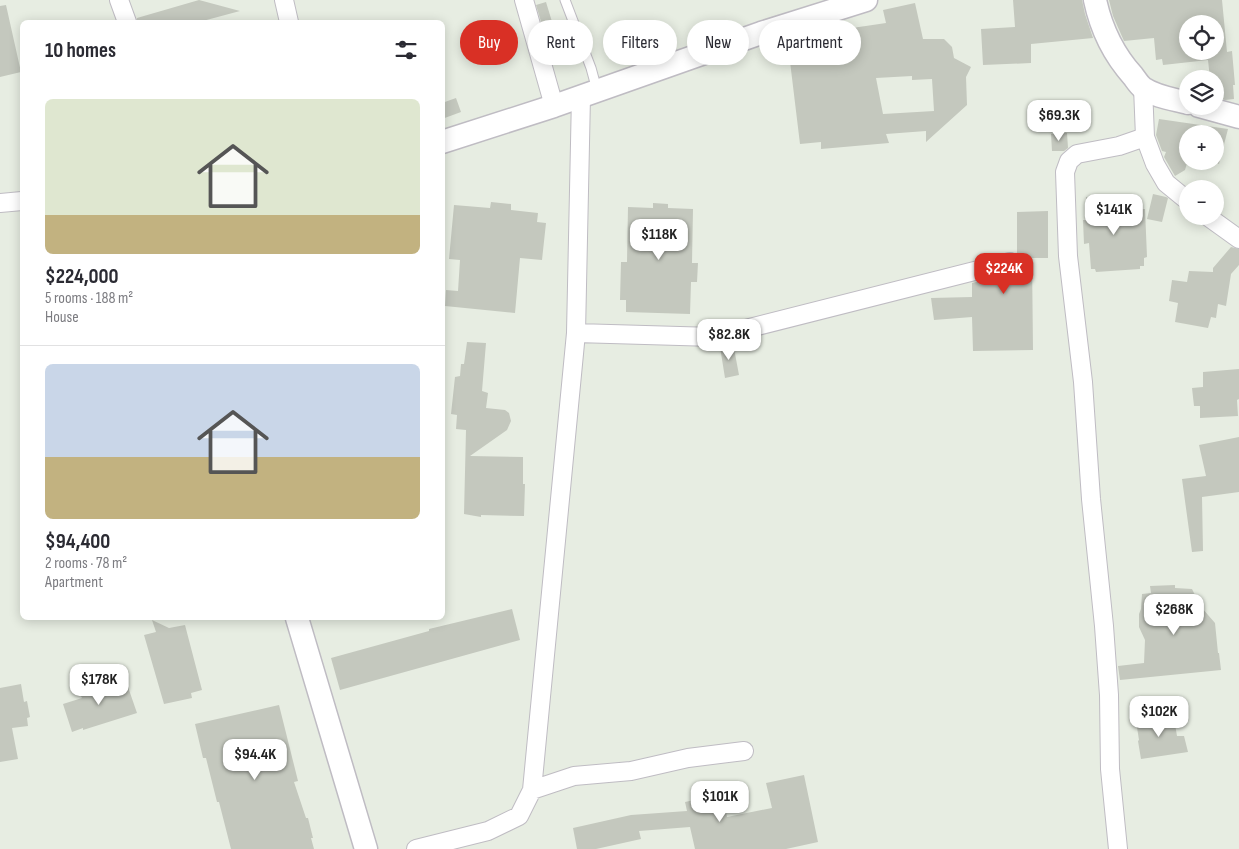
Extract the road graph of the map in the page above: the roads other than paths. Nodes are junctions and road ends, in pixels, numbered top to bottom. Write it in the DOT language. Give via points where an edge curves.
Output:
graph roads {
  1 [pos="119,0"];
  2 [pos="284,0"];
  3 [pos="524,0"];
  4 [pos="565,0"];
  5 [pos="866,0"];
  6 [pos="1095,0"];
  7 [pos="126,20"];
  8 [pos="289,20"];
  9 [pos="1143,87"];
  10 [pos="589,93"];
  11 [pos="1179,101"];
  12 [pos="554,106"];
  13 [pos="1224,113"];
  14 [pos="1239,117"];
  15 [pos="1145,138"];
  16 [pos="445,141"];
  17 [pos="1179,194"];
  18 [pos="20,201"];
  19 [pos="0,203"];
  20 [pos="1220,225"];
  21 [pos="1239,239"];
  22 [pos="1010,262"];
  23 [pos="576,333"];
  24 [pos="298,620"];
  25 [pos="744,751"];
  26 [pos="532,790"];
  27 [pos="366,849"];
  28 [pos="416,849"];
  29 [pos="1118,849"];
  1 -- 7 [label="street"];
  2 -- 8 [label="street"];
  3 -- 12 [label="street"];
  4 -- 10 [label="lane" via="591,68"];
  5 -- 10 [label="street"];
  6 -- 9 [label="street" via="1097,13 1114,52"];
  9 -- 11 [label="street"];
  9 -- 15 [label="street"];
  10 -- 12 [label="street"];
  10 -- 23 [label="street"];
  12 -- 16 [label="street"];
  13 -- 14 [label="street"];
  15 -- 17 [label="street" via="1166,183"];
  15 -- 29 [label="street" via="1077,154 1069,161 1065,172 1068,256 1083,382 1090,499 1104,626 1110,769"];
  18 -- 19 [label="street"];
  20 -- 21 [label="street"];
  22 -- 23 [label="street" via="714,338"];
  23 -- 26 [label="street"];
  24 -- 27 [label="street"];
  25 -- 26 [label="street" via="688,758 631,771 574,776"];
  26 -- 28 [label="street" via="519,816 488,831"];
}
